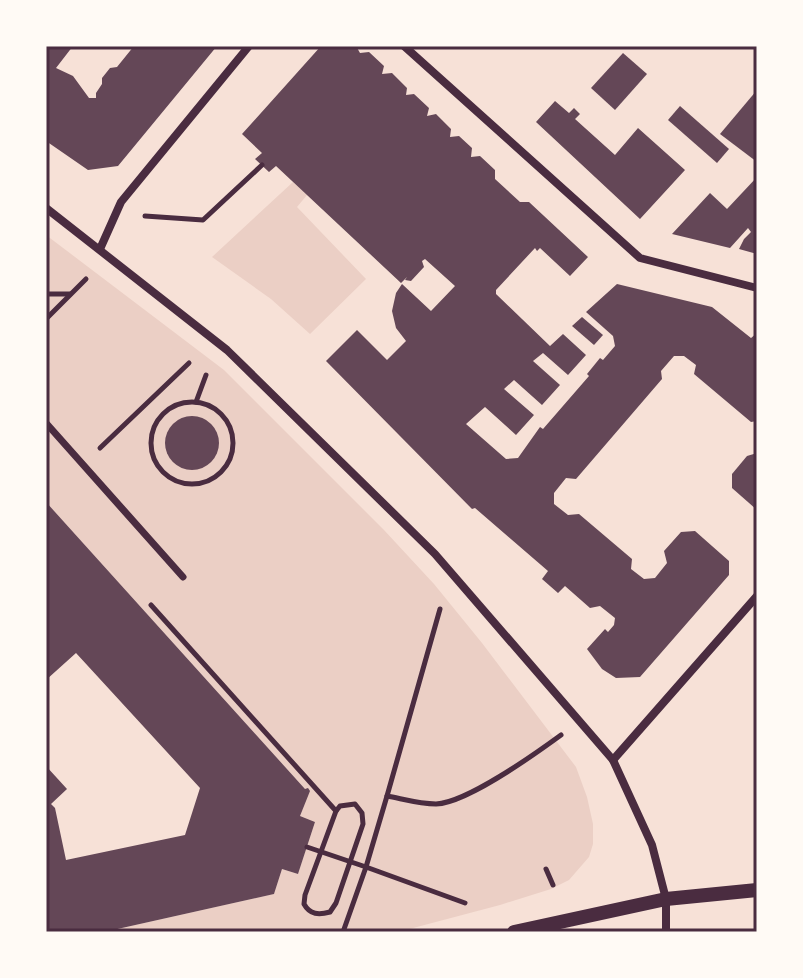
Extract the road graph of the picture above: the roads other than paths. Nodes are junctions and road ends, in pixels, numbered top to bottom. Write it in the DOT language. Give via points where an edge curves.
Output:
graph roads {
  1 [pos="249,46"];
  2 [pos="404,46"];
  3 [pos="46,208"];
  4 [pos="100,249"];
  5 [pos="757,288"];
  6 [pos="46,423"];
  7 [pos="183,577"];
  8 [pos="757,596"];
  9 [pos="613,760"];
  10 [pos="757,890"];
  11 [pos="666,899"];
  12 [pos="514,932"];
  13 [pos="666,932"];
  1 -- 4 [label="street" via="121,202"];
  2 -- 5 [label="street" via="640,258"];
  3 -- 4 [label="street"];
  4 -- 9 [label="street" via="227,350 435,554"];
  6 -- 7 [label="street"];
  8 -- 9 [label="street"];
  9 -- 11 [label="street" via="652,845"];
  10 -- 11 [label="street"];
  11 -- 12 [label="street"];
  11 -- 13 [label="street"];
}
